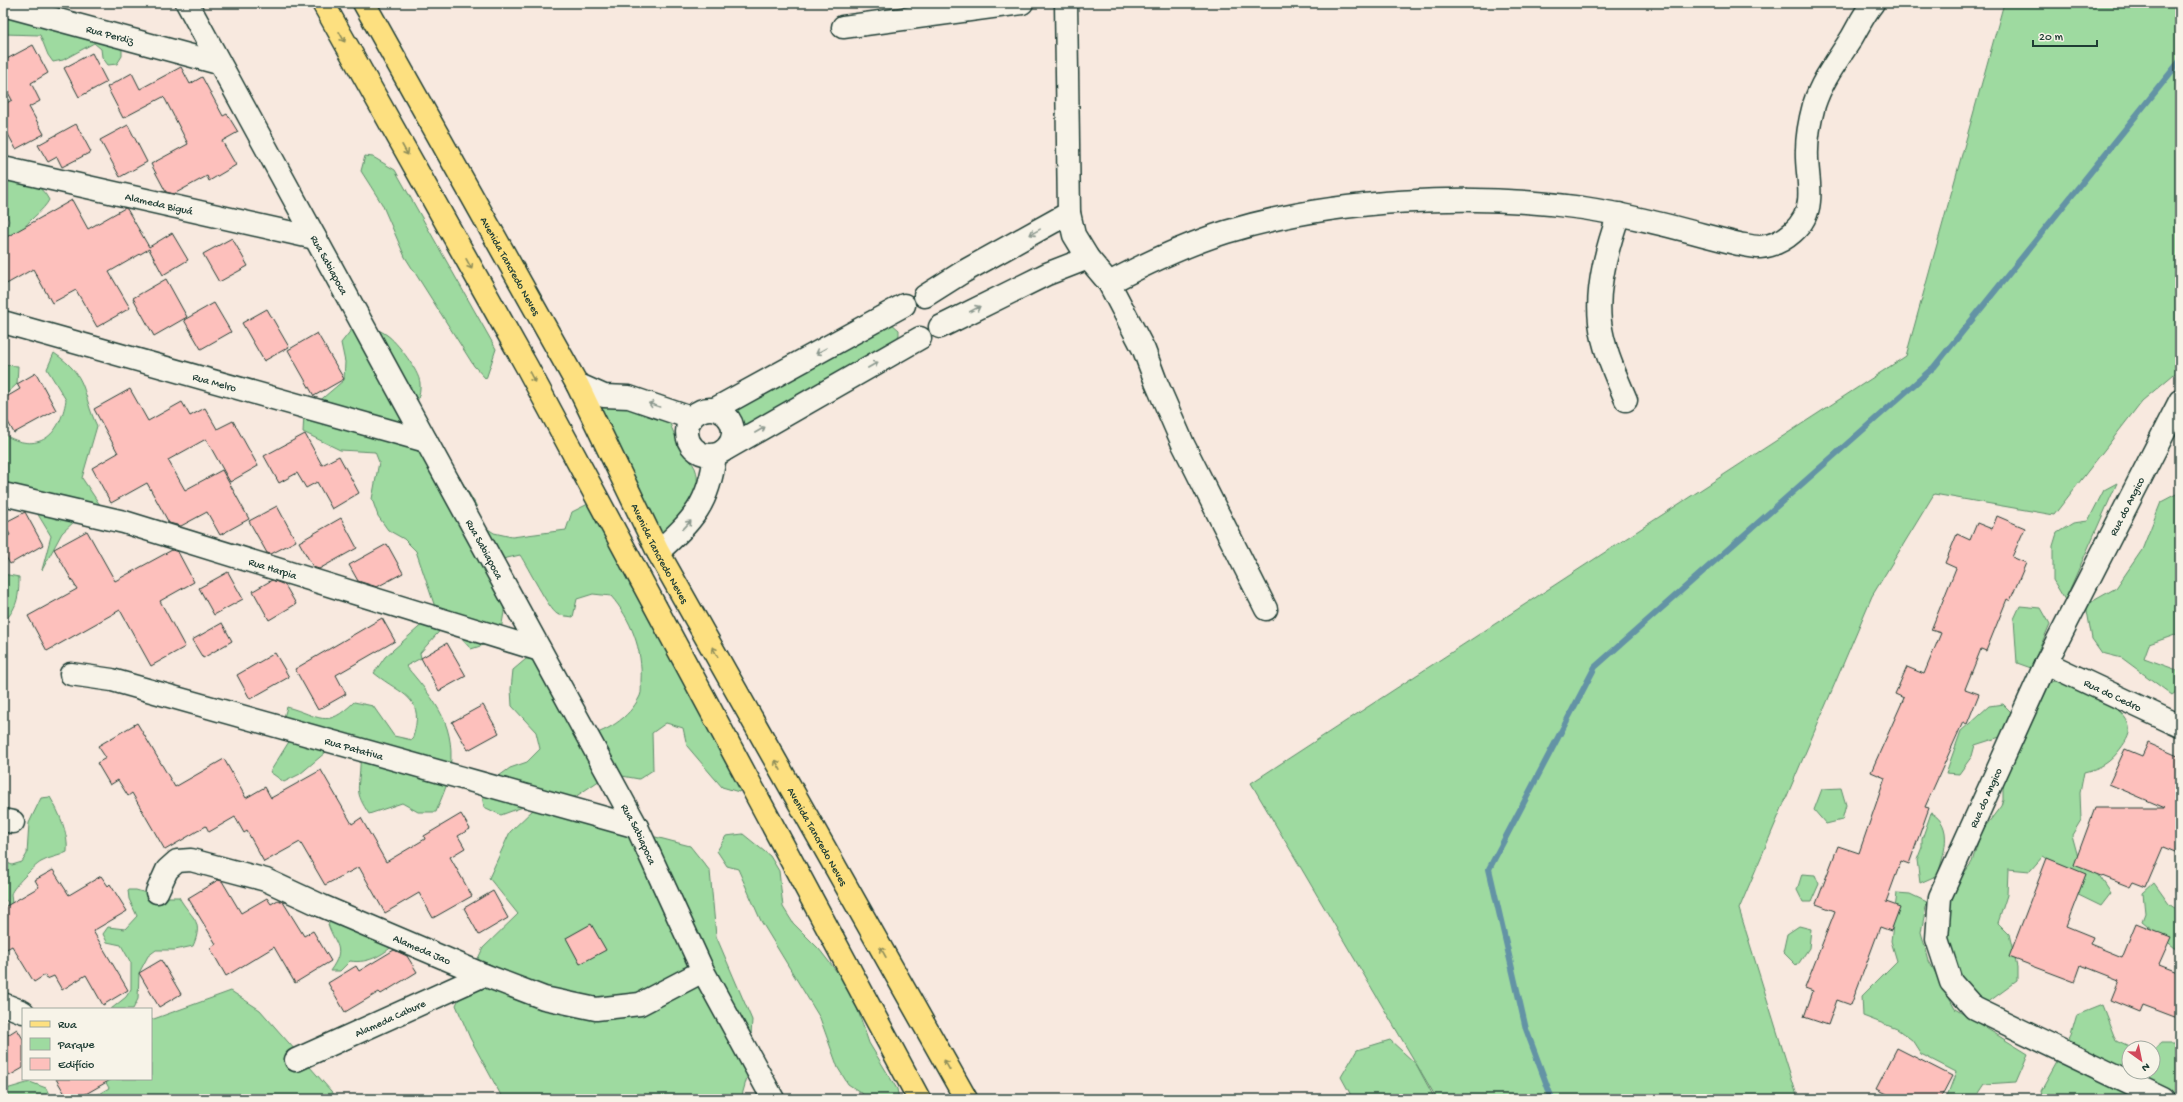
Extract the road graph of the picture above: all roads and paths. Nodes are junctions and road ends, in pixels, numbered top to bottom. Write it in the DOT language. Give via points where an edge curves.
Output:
graph roads {
  1 [pos="187,3"];
  2 [pos="323,3"];
  3 [pos="364,3"];
  4 [pos="1022,3"];
  5 [pos="1066,3"];
  6 [pos="1868,4"];
  7 [pos="3,5"];
  8 [pos="843,28"];
  9 [pos="218,63"];
  10 [pos="3,168"];
  11 [pos="1069,213"];
  12 [pos="1619,214"];
  13 [pos="315,238"];
  14 [pos="1088,258"];
  15 [pos="1109,283"];
  16 [pos="925,296"];
  17 [pos="904,305"];
  18 [pos="3,322"];
  19 [pos="940,327"];
  20 [pos="920,338"];
  21 [pos="577,384"];
  22 [pos="1626,400"];
  23 [pos="2180,401"];
  24 [pos="715,409"];
  25 [pos="691,418"];
  26 [pos="426,441"];
  27 [pos="720,452"];
  28 [pos="3,494"];
  29 [pos="658,552"];
  30 [pos="1266,609"];
  31 [pos="540,650"];
  32 [pos="2046,663"];
  33 [pos="71,674"];
  34 [pos="2180,726"];
  35 [pos="637,827"];
  36 [pos="157,892"];
  37 [pos="703,971"];
  38 [pos="484,975"];
  39 [pos="3,1004"];
  40 [pos="22,1012"];
  41 [pos="296,1060"];
  42 [pos="773,1099"];
  43 [pos="919,1099"];
  44 [pos="966,1099"];
  45 [pos="2163,1099"];
  1 -- 9 [label="street, Rua Sabiapoca"];
  2 -- 43 [label="main road, one-way" via="527,367"];
  3 -- 21 [label="main road, Avenida Tancredo Neves"];
  4 -- 8 [label="street"];
  5 -- 11 [label="street"];
  6 -- 12 [label="street" via="1850,40 1824,81 1815,104 1807,150 1809,203 1798,227 1787,238 1773,245 1758,247"];
  7 -- 9 [label="street, Rua Perdiz"];
  9 -- 13 [label="street, Rua Sabiapoca"];
  10 -- 13 [label="street, Alameda Biguá"];
  11 -- 14 [label="street" via="1074,236"];
  11 -- 16 [label="street, one-way" via="962,272"];
  12 -- 15 [label="street" via="1545,204 1455,200 1402,202 1302,213 1224,233 1164,255"];
  12 -- 22 [label="street" via="1609,244 1600,323"];
  13 -- 26 [label="street, Rua Sabiapoca"];
  14 -- 15 [label="street"];
  19 -- 14 [label="street, one-way" via="1040,277"];
  15 -- 30 [label="street" via="1144,350 1183,444"];
  16 -- 17 [label="street" via="917,296"];
  16 -- 19 [label="street" via="941,307 943,313"];
  17 -- 20 [label="street" via="901,319 903,326 913,336"];
  17 -- 24 [label="street, one-way"];
  18 -- 26 [label="street, Rua Melro"];
  19 -- 20 [label="street" via="928,337"];
  27 -- 20 [label="street, one-way"];
  25 -- 21 [label="street, one-way" via="629,397 604,396"];
  21 -- 29 [label="main road, Avenida Tancredo Neves"];
  23 -- 32 [label="street, Rua do Angico"];
  24 -- 25 [label="street" via="697,412"];
  24 -- 27 [label="street" via="726,415 733,426 734,434"];
  25 -- 27 [label="street" via="686,434 693,448 699,453"];
  26 -- 31 [label="street, Rua Sabiapoca"];
  29 -- 27 [label="street, one-way" via="687,526 703,501"];
  28 -- 31 [label="street, Rua Harpia" via="124,522"];
  44 -- 29 [label="main road, Avenida Tancredo Neves, one-way"];
  31 -- 35 [label="street, Rua Sabiapoca"];
  32 -- 34 [label="street, Rua do Cedro"];
  32 -- 45 [label="street, Rua do Angico" via="1940,897 1937,939 1951,982 1974,1008"];
  33 -- 35 [label="street, Rua Patativa" via="112,680"];
  35 -- 37 [label="street, Rua Sabiapoca"];
  36 -- 38 [label="street, Alameda Jao" via="167,870 177,861 191,860 266,880"];
  37 -- 38 [label="street, Alameda Jao" via="640,1004 596,1009 544,998"];
  37 -- 42 [label="street, Rua Sabiapoca"];
  38 -- 41 [label="street, Alameda Cabure"];
  39 -- 40 [label="street"];
}
